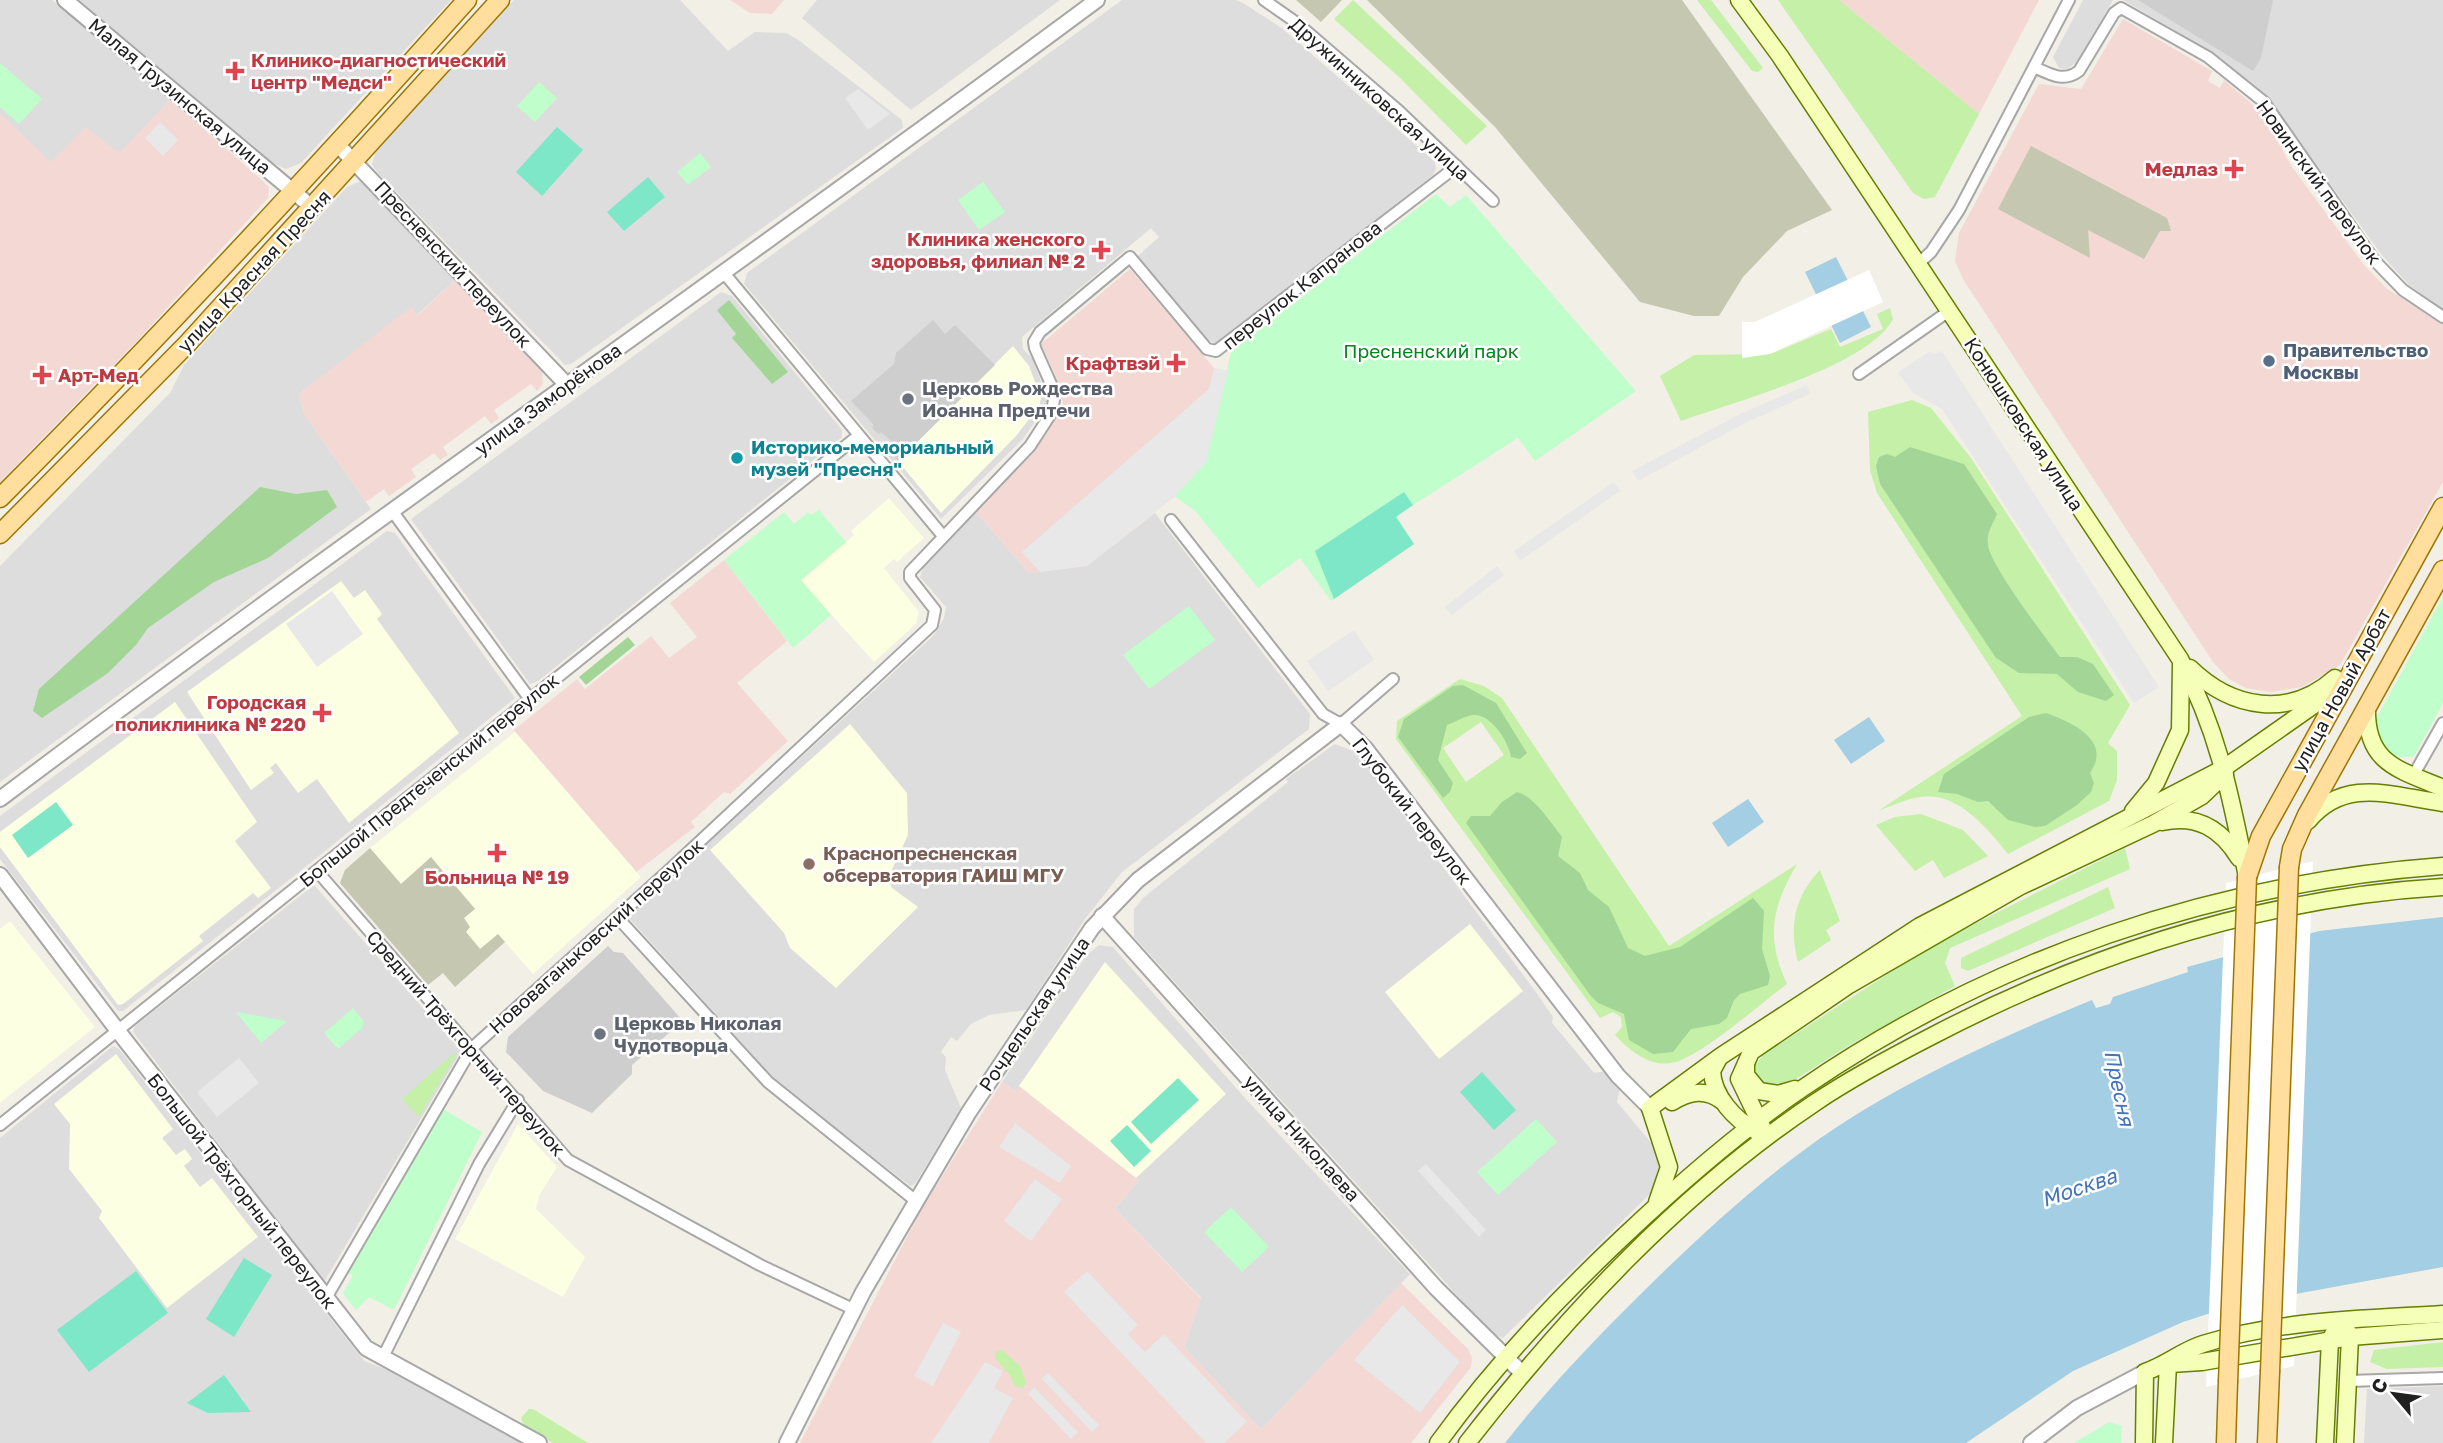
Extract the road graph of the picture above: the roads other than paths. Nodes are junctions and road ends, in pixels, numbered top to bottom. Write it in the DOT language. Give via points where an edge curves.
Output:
graph roads {
  1 [pos="65,0"];
  2 [pos="467,0"];
  3 [pos="500,0"];
  4 [pos="1097,0"];
  5 [pos="1265,0"];
  6 [pos="1739,0"];
  7 [pos="2069,0"];
  8 [pos="2034,67"];
  9 [pos="337,144"];
  10 [pos="354,162"];
  11 [pos="1457,166"];
  12 [pos="294,193"];
  13 [pos="1493,201"];
  14 [pos="313,208"];
  15 [pos="1918,264"];
  16 [pos="724,273"];
  17 [pos="1949,311"];
  18 [pos="2443,317"];
  19 [pos="1859,374"];
  20 [pos="567,385"];
  21 [pos="858,436"];
  22 [pos="0,498"];
  23 [pos="2443,507"];
  24 [pos="393,512"];
  25 [pos="1171,520"];
  26 [pos="0,534"];
  27 [pos="943,536"];
  28 [pos="2443,570"];
  29 [pos="2180,659"];
  30 [pos="2358,659"];
  31 [pos="1393,679"];
  32 [pos="2344,684"];
  33 [pos="529,698"];
  34 [pos="2367,706"];
  35 [pos="2443,723"];
  36 [pos="1341,724"];
  37 [pos="2225,771"];
  38 [pos="2413,776"];
  39 [pos="2443,789"];
  40 [pos="0,799"];
  41 [pos="2443,803"];
  42 [pos="2153,824"];
  43 [pos="2107,830"];
  44 [pos="2298,834"];
  45 [pos="2443,866"];
  46 [pos="317,872"];
  47 [pos="0,875"];
  48 [pos="2247,877"];
  49 [pos="2443,887"];
  50 [pos="1102,916"];
  51 [pos="617,917"];
  52 [pos="118,1031"];
  53 [pos="472,1048"];
  54 [pos="1721,1056"];
  55 [pos="1746,1060"];
  56 [pos="1804,1087"];
  57 [pos="517,1100"];
  58 [pos="1723,1101"];
  59 [pos="1650,1108"];
  60 [pos="1754,1123"];
  61 [pos="0,1125"];
  62 [pos="1768,1137"];
  63 [pos="916,1202"];
  64 [pos="1655,1207"];
  65 [pos="326,1298"];
  66 [pos="855,1310"];
  67 [pos="2443,1314"];
  68 [pos="2342,1320"];
  69 [pos="2443,1330"];
  70 [pos="2350,1337"];
  71 [pos="2330,1340"];
  72 [pos="383,1357"];
  73 [pos="1505,1358"];
  74 [pos="2168,1364"];
  75 [pos="2145,1372"];
  76 [pos="1522,1373"];
  77 [pos="2443,1378"];
  78 [pos="2348,1381"];
  79 [pos="539,1443"];
  80 [pos="787,1443"];
  81 [pos="1438,1443"];
  82 [pos="1467,1443"];
  83 [pos="2031,1443"];
  84 [pos="2144,1443"];
  85 [pos="2164,1443"];
  86 [pos="2226,1443"];
  87 [pos="2267,1443"];
  88 [pos="2325,1443"];
  89 [pos="2345,1443"];
  1 -- 12 [label="street, Малая Грузинская улица"];
  2 -- 9 [label="main road, улица Красная Пресня"];
  3 -- 10 [label="main road, улица Красная Пресня"];
  4 -- 16 [label="street, улица Заморёнова"];
  5 -- 11 [label="street, Дружинниковская улица" via="1314,37"];
  6 -- 15 [label="main road, Конюшковская улица"];
  7 -- 8 [label="street"];
  8 -- 15 [label="street" via="1959,210"];
  8 -- 18 [label="street, Новинский переулок" via="2061,78 2071,77 2114,13 2125,8 2208,57 2263,102 2374,260 2403,290"];
  9 -- 10 [label="street, Пресненский переулок"];
  9 -- 12 [label="main road, улица Красная Пресня"];
  10 -- 14 [label="main road, улица Красная Пресня"];
  10 -- 20 [label="street, Пресненский переулок"];
  11 -- 13 [label="street, Дружинниковская улица"];
  11 -- 27 [label="street, переулок Капранова" via="1216,351 1207,349 1130,257 1036,337 1035,348 1055,393 1052,412 1030,446"];
  12 -- 14 [label="street, Малая Грузинская улица"];
  12 -- 22 [label="main road, улица Красная Пресня"];
  14 -- 26 [label="main road, улица Красная Пресня"];
  15 -- 17 [label="main road, Конюшковская улица"];
  16 -- 20 [label="street, улица Заморёнова"];
  16 -- 21 [label="street"];
  17 -- 19 [label="street"];
  17 -- 29 [label="main road, Конюшковская улица"];
  20 -- 24 [label="street, улица Заморёнова"];
  21 -- 27 [label="street"];
  21 -- 33 [label="street, Большой Предтеченский переулок"];
  23 -- 30 [label="main road, улица Новый Арбат"];
  24 -- 33 [label="street"];
  24 -- 40 [label="street, улица Заморёнова"];
  25 -- 36 [label="street, Глубокий переулок" via="1317,709"];
  27 -- 51 [label="street, Нововаганьковский переулок" via="910,572 935,610 932,625"];
  28 -- 34 [label="main road, улица Новый Арбат"];
  29 -- 30 [label="main road" via="2204,681 2236,700 2277,706 2329,684"];
  29 -- 37 [label="main road, Конюшковская улица" via="2202,701"];
  29 -- 43 [label="main road" via="2183,713 2174,746 2138,807"];
  30 -- 32 [label="main road, улица Новый Арбат"];
  31 -- 36 [label="street, Рочдельская улица"];
  32 -- 37 [label="main road"];
  32 -- 48 [label="main road, улица Новый Арбат" via="2261,836"];
  33 -- 46 [label="street, Большой Предтеченский переулок"];
  34 -- 38 [label="main road" via="2372,747 2394,767"];
  34 -- 44 [label="main road, улица Новый Арбат"];
  35 -- 38 [label="street"];
  36 -- 50 [label="street, Рочдельская улица" via="1138,880"];
  36 -- 59 [label="street, Глубокий переулок" via="1365,748 1618,1076"];
  37 -- 42 [label="main road" via="2202,796"];
  37 -- 43 [label="main road"];
  37 -- 48 [label="main road, Конюшковская улица"];
  38 -- 39 [label="main road"];
  41 -- 44 [label="main road" via="2365,792 2341,794 2317,810"];
  42 -- 48 [label="main road" via="2179,818 2214,829 2232,847"];
  42 -- 55 [label="main road" via="2019,887 1928,937 1763,1043"];
  43 -- 54 [label="main road" via="1920,926"];
  44 -- 87 [label="main road, улица Новый Арбат, bridge" via="2289,867"];
  45 -- 56 [label="main road" via="2333,878 2207,902 2097,937 1968,994"];
  46 -- 52 [label="street, Большой Предтеченский переулок"];
  46 -- 53 [label="street, Средний Трёхгорный переулок"];
  47 -- 52 [label="street, Большой Трёхгорный переулок"];
  48 -- 86 [label="main road, улица Новый Арбат, bridge"];
  49 -- 62 [label="main road" via="2320,901 2216,923 2056,976 1876,1065"];
  50 -- 63 [label="street, Рочдельская улица" via="969,1112"];
  50 -- 73 [label="street, улица Николаева" via="1427,1278"];
  51 -- 53 [label="street, Нововаганьковский переулок"];
  51 -- 63 [label="street" via="778,1093"];
  52 -- 61 [label="street, Большой Предтеченский переулок"];
  52 -- 65 [label="street, Большой Трёхгорный переулок"];
  53 -- 57 [label="street, Средний Трёхгорный переулок"];
  53 -- 65 [label="street, Нововаганьковский переулок"];
  54 -- 58 [label="main road" via="1712,1080"];
  54 -- 59 [label="main road"];
  55 -- 56 [label="main road" via="1746,1075 1759,1091 1778,1094"];
  55 -- 60 [label="main road" via="1739,1079"];
  56 -- 60 [label="main road"];
  57 -- 66 [label="street, Средний Трёхгорный переулок" via="574,1164 760,1265"];
  57 -- 72 [label="street" via="479,1164"];
  58 -- 59 [label="main road" via="1695,1092"];
  58 -- 60 [label="main road"];
  59 -- 64 [label="main road" via="1669,1167"];
  60 -- 62 [label="main road"];
  60 -- 64 [label="main road"];
  62 -- 76 [label="main road" via="1612,1275"];
  63 -- 66 [label="street, Рочдельская улица"];
  64 -- 73 [label="main road" via="1562,1294"];
  65 -- 72 [label="street, Большой Трёхгорный переулок" via="366,1348"];
  66 -- 80 [label="street, Рочдельская улица"];
  67 -- 68 [label="main road"];
  68 -- 70 [label="main road"];
  68 -- 71 [label="main road"];
  68 -- 74 [label="main road" via="2203,1344"];
  69 -- 70 [label="main road"];
  70 -- 71 [label="main road"];
  70 -- 78 [label="main road"];
  71 -- 74 [label="main road"];
  71 -- 88 [label="main road"];
  72 -- 79 [label="street, Большой Трёхгорный переулок"];
  73 -- 76 [label="street, улица Николаева"];
  73 -- 81 [label="main road"];
  74 -- 75 [label="main road"];
  74 -- 85 [label="main road"];
  75 -- 83 [label="street" via="2089,1401"];
  75 -- 84 [label="main road"];
  76 -- 82 [label="main road"];
  77 -- 78 [label="street"];
  78 -- 89 [label="main road"];
}
